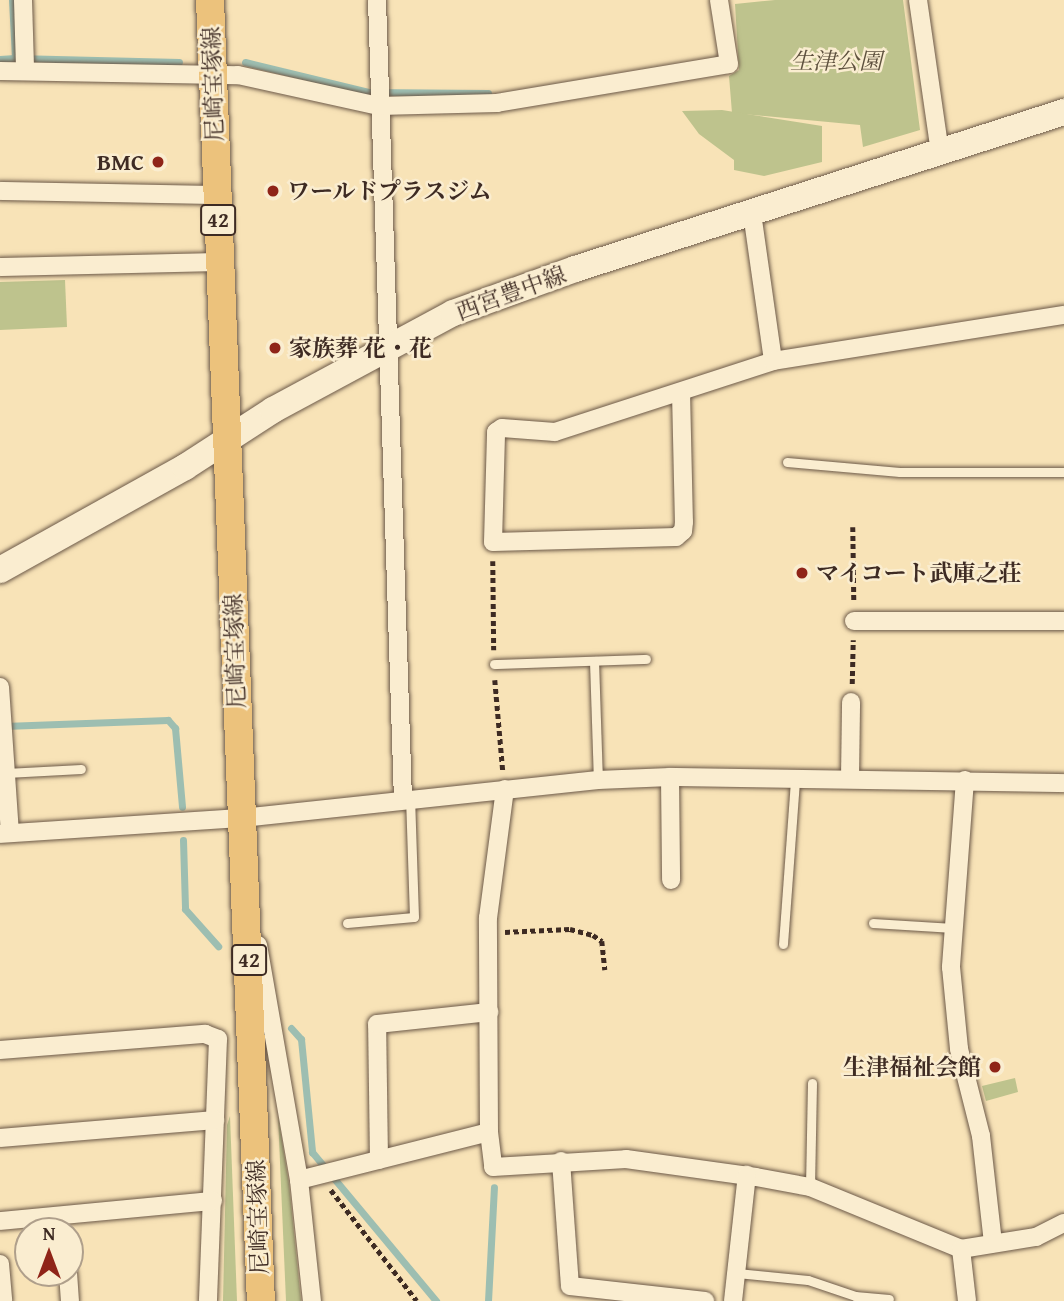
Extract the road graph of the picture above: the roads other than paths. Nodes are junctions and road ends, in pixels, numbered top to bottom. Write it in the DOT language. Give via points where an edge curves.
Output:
graph roads {
  1 [pos="23,0"];
  2 [pos="210,0"];
  3 [pos="377,0"];
  4 [pos="719,0"];
  5 [pos="918,0"];
  6 [pos="24,62"];
  7 [pos="0,71"];
  8 [pos="213,73"];
  9 [pos="379,97"];
  10 [pos="1064,112"];
  11 [pos="940,153"];
  12 [pos="0,191"];
  13 [pos="218,195"];
  14 [pos="752,214"];
  15 [pos="220,262"];
  16 [pos="0,267"];
  17 [pos="1064,315"];
  18 [pos="389,347"];
  19 [pos="773,361"];
  20 [pos="681,392"];
  21 [pos="227,439"];
  22 [pos="787,462"];
  23 [pos="1064,472"];
  24 [pos="0,570"];
  25 [pos="854,621"];
  26 [pos="1064,621"];
  27 [pos="646,659"];
  28 [pos="594,661"];
  29 [pos="494,664"];
  30 [pos="0,687"];
  31 [pos="851,702"];
  32 [pos="82,769"];
  33 [pos="6,773"];
  34 [pos="670,777"];
  35 [pos="850,778"];
  36 [pos="795,779"];
  37 [pos="965,779"];
  38 [pos="598,780"];
  39 [pos="1064,783"];
  40 [pos="505,789"];
  41 [pos="407,799"];
  42 [pos="242,818"];
  43 [pos="5,834"];
  44 [pos="245,875"];
  45 [pos="671,880"];
  46 [pos="347,923"];
  47 [pos="873,923"];
  48 [pos="953,928"];
  49 [pos="783,944"];
  50 [pos="489,1012"];
  51 [pos="0,1050"];
  52 [pos="812,1083"];
  53 [pos="215,1120"];
  54 [pos="489,1132"];
  55 [pos="0,1138"];
  56 [pos="379,1160"];
  57 [pos="561,1161"];
  58 [pos="747,1175"];
  59 [pos="310,1177"];
  60 [pos="810,1187"];
  61 [pos="213,1201"];
  62 [pos="84,1220"];
  63 [pos="1064,1223"];
  64 [pos="993,1243"];
  65 [pos="961,1249"];
  66 [pos="0,1264"];
  67 [pos="737,1273"];
  68 [pos="889,1299"];
  69 [pos="3,1301"];
  70 [pos="208,1301"];
  71 [pos="261,1301"];
  72 [pos="312,1301"];
  73 [pos="705,1301"];
  74 [pos="733,1301"];
  75 [pos="967,1301"];
  1 -- 6 [label="street"];
  2 -- 8 [label="main road, 尼崎宝塚線 / 42"];
  3 -- 9 [label="street"];
  4 -- 9 [label="street" via="729,64 497,103"];
  5 -- 11 [label="street"];
  6 -- 7 [label="street"];
  6 -- 8 [label="street"];
  8 -- 9 [label="street"];
  8 -- 13 [label="main road, 尼崎宝塚線 / 42"];
  9 -- 18 [label="street"];
  10 -- 11 [label="main road, 西宮豊中線"];
  11 -- 14 [label="main road, 西宮豊中線"];
  12 -- 13 [label="street"];
  13 -- 15 [label="main road, 尼崎宝塚線 / 42"];
  14 -- 18 [label="main road, 西宮豊中線" via="491,299"];
  14 -- 19 [label="street"];
  15 -- 16 [label="street"];
  15 -- 21 [label="main road, 尼崎宝塚線 / 42"];
  17 -- 19 [label="street"];
  18 -- 21 [label="main road, 西宮豊中線"];
  18 -- 41 [label="street"];
  19 -- 20 [label="street"];
  20 -- 20 [label="street" via="555,432 502,428 496,432 493,542 676,537 684,522"];
  21 -- 24 [label="main road, 西宮豊中線"];
  21 -- 42 [label="main road, 尼崎宝塚線 / 42"];
  22 -- 23 [label="lane" via="900,472"];
  25 -- 26 [label="street"];
  27 -- 28 [label="lane"];
  28 -- 29 [label="lane"];
  28 -- 38 [label="lane"];
  30 -- 33 [label="street"];
  31 -- 35 [label="street"];
  32 -- 33 [label="lane"];
  33 -- 43 [label="street"];
  34 -- 36 [label="street"];
  34 -- 38 [label="street"];
  34 -- 45 [label="street"];
  35 -- 36 [label="street"];
  35 -- 37 [label="street"];
  36 -- 49 [label="lane"];
  37 -- 39 [label="street"];
  37 -- 48 [label="street"];
  38 -- 40 [label="street"];
  40 -- 41 [label="street"];
  40 -- 50 [label="street" via="488,932"];
  41 -- 42 [label="street"];
  41 -- 46 [label="lane" via="414,917"];
  42 -- 43 [label="street"];
  42 -- 44 [label="main road, 尼崎宝塚線 / 42"];
  44 -- 59 [label="street"];
  44 -- 71 [label="main road, 尼崎宝塚線 / 42"];
  47 -- 48 [label="lane"];
  48 -- 64 [label="street" via="951,967 959,1049 981,1136"];
  50 -- 54 [label="street"];
  50 -- 56 [label="street" via="377,1024"];
  51 -- 53 [label="street" via="205,1034 218,1039"];
  52 -- 60 [label="lane"];
  53 -- 55 [label="street"];
  53 -- 61 [label="street"];
  54 -- 56 [label="street"];
  54 -- 57 [label="street" via="493,1167"];
  56 -- 59 [label="street"];
  57 -- 58 [label="street" via="626,1159"];
  57 -- 73 [label="street" via="570,1286"];
  58 -- 60 [label="street"];
  58 -- 67 [label="street"];
  59 -- 72 [label="street"];
  60 -- 65 [label="street"];
  61 -- 62 [label="street"];
  61 -- 70 [label="street"];
  63 -- 64 [label="street" via="1036,1237"];
  64 -- 65 [label="street"];
  65 -- 75 [label="street"];
  66 -- 69 [label="street"];
  67 -- 68 [label="lane" via="808,1280 855,1296"];
  67 -- 74 [label="street"];
}
